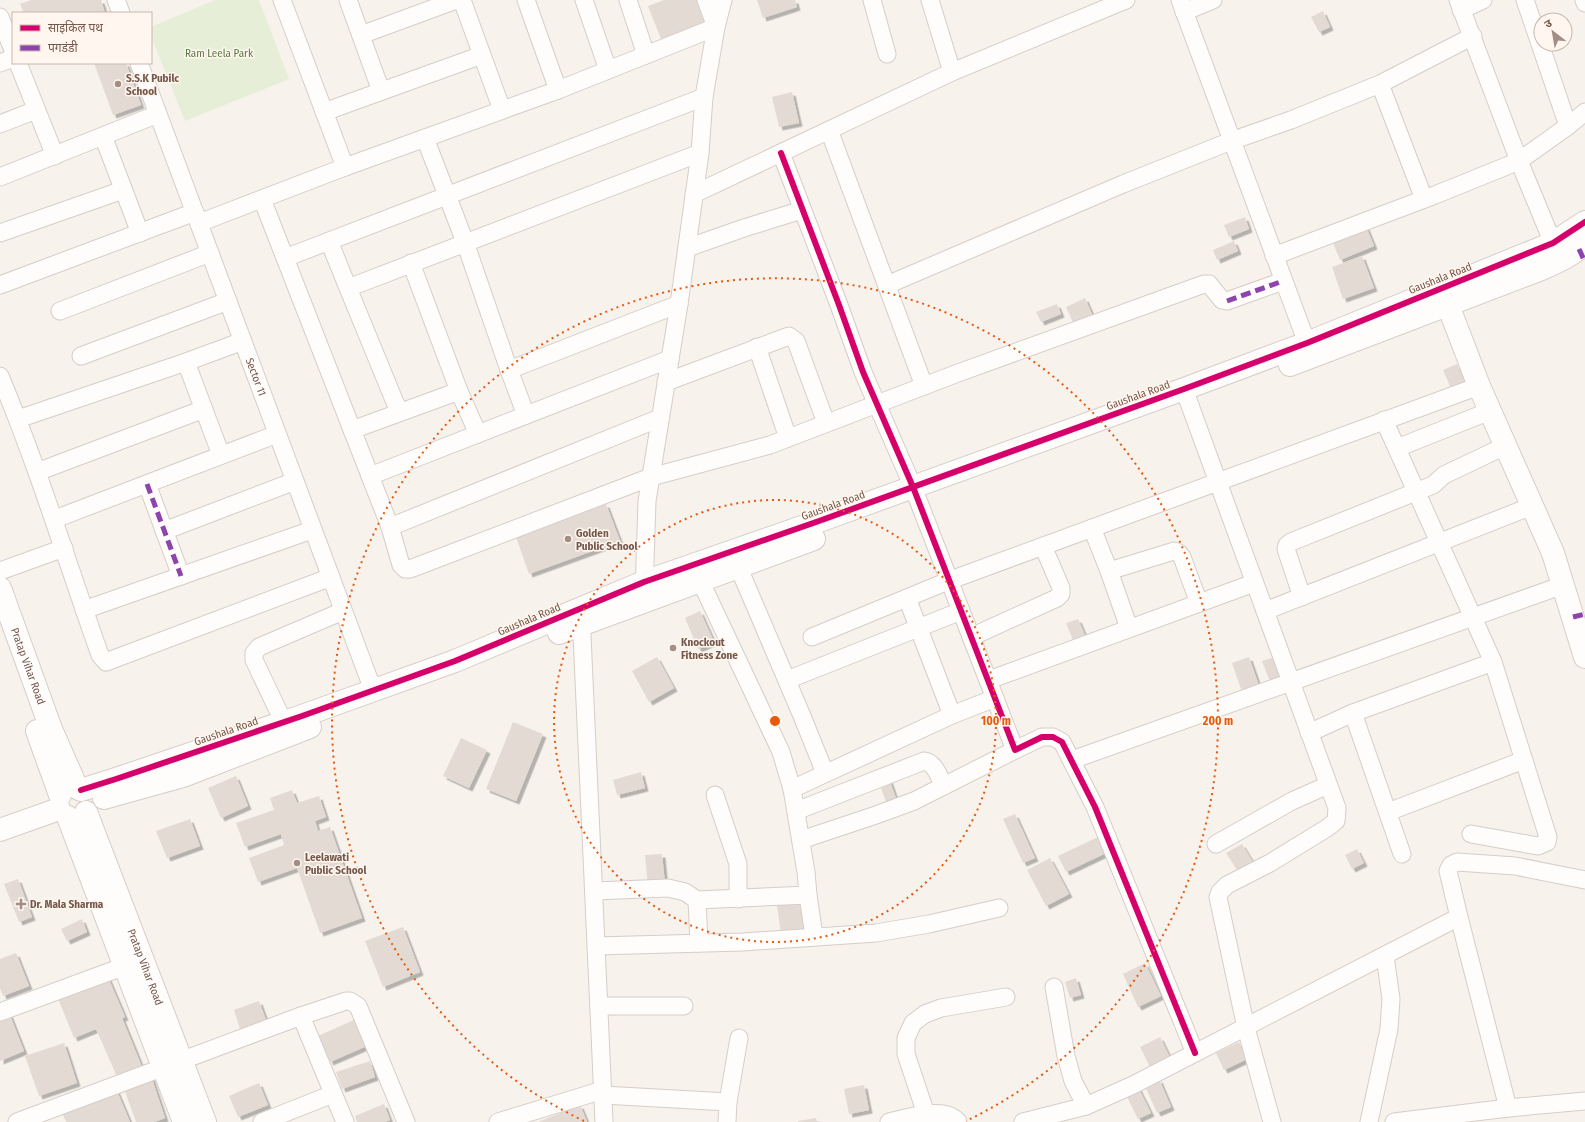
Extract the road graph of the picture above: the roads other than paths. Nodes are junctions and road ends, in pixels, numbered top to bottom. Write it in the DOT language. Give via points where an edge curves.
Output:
graph roads {
  1 [pos="116,0"];
  2 [pos="348,0"];
  3 [pos="456,0"];
  4 [pos="462,0"];
  5 [pos="526,0"];
  6 [pos="584,0"];
  7 [pos="628,0"];
  8 [pos="706,0"];
  9 [pos="723,0"];
  10 [pos="872,0"];
  11 [pos="930,0"];
  12 [pos="1126,0"];
  13 [pos="1213,0"];
  14 [pos="1483,0"];
  15 [pos="1525,0"];
  16 [pos="1584,0"];
  17 [pos="285,1"];
  18 [pos="1585,3"];
  19 [pos="1459,5"];
  20 [pos="1182,6"];
  21 [pos="121,12"];
  22 [pos="0,17"];
  23 [pos="716,27"];
  24 [pos="361,35"];
  25 [pos="1472,36"];
  26 [pos="12,47"];
  27 [pos="887,54"];
  28 [pos="482,55"];
  29 [pos="646,55"];
  30 [pos="12,58"];
  31 [pos="0,63"];
  32 [pos="18,64"];
  33 [pos="139,64"];
  34 [pos="608,70"];
  35 [pos="952,72"];
  36 [pos="1380,84"];
  37 [pos="558,90"];
  38 [pos="381,91"];
  39 [pos="704,97"];
  40 [pos="36,110"];
  41 [pos="502,110"];
  42 [pos="324,112"];
  43 [pos="1585,112"];
  44 [pos="158,114"];
  45 [pos="0,124"];
  46 [pos="1568,126"];
  47 [pos="829,130"];
  48 [pos="103,136"];
  49 [pos="425,138"];
  50 [pos="1231,141"];
  51 [pos="700,153"];
  52 [pos="781,153"];
  53 [pos="55,156"];
  54 [pos="1518,161"];
  55 [pos="345,167"];
  56 [pos="0,178"];
  57 [pos="123,190"];
  58 [pos="694,194"];
  59 [pos="447,196"];
  60 [pos="262,199"];
  61 [pos="1424,199"];
  62 [pos="802,210"];
  63 [pos="197,217"];
  64 [pos="0,233"];
  65 [pos="140,233"];
  66 [pos="329,241"];
  67 [pos="465,242"];
  68 [pos="1574,244"];
  69 [pos="687,248"];
  70 [pos="210,253"];
  71 [pos="1274,256"];
  72 [pos="285,258"];
  73 [pos="410,263"];
  74 [pos="1283,281"];
  75 [pos="887,285"];
  76 [pos="0,286"];
  77 [pos="348,288"];
  78 [pos="1445,297"];
  79 [pos="228,301"];
  80 [pos="679,304"];
  81 [pos="60,311"];
  82 [pos="243,341"];
  83 [pos="757,347"];
  84 [pos="1310,350"];
  85 [pos="81,356"];
  86 [pos="670,359"];
  87 [pos="186,362"];
  88 [pos="509,370"];
  89 [pos="0,376"];
  90 [pos="666,382"];
  91 [pos="924,386"];
  92 [pos="1479,386"];
  93 [pos="459,391"];
  94 [pos="1186,395"];
  95 [pos="876,404"];
  96 [pos="204,409"];
  97 [pos="1490,411"];
  98 [pos="399,412"];
  99 [pos="526,415"];
  100 [pos="660,418"];
  101 [pos="18,419"];
  102 [pos="1384,420"];
  103 [pos="826,424"];
  104 [pos="352,430"];
  105 [pos="277,434"];
  106 [pos="478,434"];
  107 [pos="788,438"];
  108 [pos="1505,446"];
  109 [pos="1397,448"];
  110 [pos="221,456"];
  111 [pos="37,472"];
  112 [pos="370,476"];
  113 [pos="651,478"];
  114 [pos="294,481"];
  115 [pos="1219,481"];
  116 [pos="148,484"];
  117 [pos="1416,493"];
  118 [pos="915,494"];
  119 [pos="1532,506"];
  120 [pos="55,520"];
  121 [pos="390,527"];
  122 [pos="1092,528"];
  123 [pos="164,531"];
  124 [pos="309,531"];
  125 [pos="1439,543"];
  126 [pos="1043,546"];
  127 [pos="64,548"];
  128 [pos="738,566"];
  129 [pos="1109,571"];
  130 [pos="0,572"];
  131 [pos="181,576"];
  132 [pos="331,577"];
  133 [pos="700,580"];
  134 [pos="948,581"];
  135 [pos="1254,583"];
  136 [pos="1562,585"];
  137 [pos="0,588"];
  138 [pos="644,591"];
  139 [pos="1302,597"];
  140 [pos="907,598"];
  141 [pos="1199,603"];
  142 [pos="84,610"];
  143 [pos="343,611"];
  144 [pos="961,611"];
  145 [pos="1265,611"];
  146 [pos="581,616"];
  147 [pos="1579,616"];
  148 [pos="1472,617"];
  149 [pos="0,628"];
  150 [pos="917,628"];
  151 [pos="1129,628"];
  152 [pos="971,637"];
  153 [pos="812,638"];
  154 [pos="1585,657"];
  155 [pos="1493,662"];
  156 [pos="787,680"];
  157 [pos="988,680"];
  158 [pos="1290,681"];
  159 [pos="373,690"];
  160 [pos="995,698"];
  161 [pos="1353,712"];
  162 [pos="952,715"];
  163 [pos="283,721"];
  164 [pos="1309,733"];
  165 [pos="1015,750"];
  166 [pos="1072,760"];
  167 [pos="1524,760"];
  168 [pos="825,773"];
  169 [pos="1328,785"];
  170 [pos="944,786"];
  171 [pos="792,789"];
  172 [pos="715,795"];
  173 [pos="74,802"];
  174 [pos="796,811"];
  175 [pos="1388,812"];
  176 [pos="0,830"];
  177 [pos="1471,834"];
  178 [pos="802,840"];
  179 [pos="1216,844"];
  180 [pos="1402,854"];
  181 [pos="1585,880"];
  182 [pos="594,891"];
  183 [pos="808,895"];
  184 [pos="738,899"];
  185 [pos="697,900"];
  186 [pos="999,908"];
  187 [pos="1460,917"];
  188 [pos="814,936"];
  189 [pos="699,943"];
  190 [pos="596,946"];
  191 [pos="1385,956"];
  192 [pos="125,966"];
  193 [pos="1054,987"];
  194 [pos="1006,997"];
  195 [pos="599,1006"];
  196 [pos="684,1006"];
  197 [pos="0,1012"];
  198 [pos="301,1016"];
  199 [pos="1246,1028"];
  200 [pos="738,1038"];
  201 [pos="1195,1053"];
  202 [pos="173,1064"];
  203 [pos="603,1092"];
  204 [pos="333,1094"];
  205 [pos="1585,1101"];
  206 [pos="728,1102"];
  207 [pos="1086,1106"];
  208 [pos="1508,1108"];
  209 [pos="926,1114"];
  210 [pos="17,1122"];
  211 [pos="184,1122"];
  212 [pos="205,1122"];
  213 [pos="262,1122"];
  214 [pos="345,1122"];
  215 [pos="406,1122"];
  216 [pos="498,1122"];
  217 [pos="604,1122"];
  218 [pos="727,1122"];
  219 [pos="889,1122"];
  220 [pos="958,1122"];
  221 [pos="1023,1122"];
  222 [pos="1272,1122"];
  223 [pos="1369,1122"];
  224 [pos="1394,1122"];
  1 -- 21 [label="street"];
  2 -- 24 [label="street"];
  3 -- 24 [label="street"];
  4 -- 28 [label="street"];
  5 -- 37 [label="street"];
  6 -- 34 [label="street"];
  7 -- 29 [label="street"];
  8 -- 23 [label="street"];
  9 -- 23 [label="street"];
  10 -- 27 [label="street"];
  11 -- 35 [label="street"];
  12 -- 35 [label="street"];
  13 -- 20 [label="street"];
  14 -- 19 [label="street"];
  15 -- 46 [label="street"];
  16 -- 18 [label="street"];
  17 -- 42 [label="street"];
  19 -- 25 [label="street"];
  20 -- 50 [label="street"];
  22 -- 26 [label="street"];
  23 -- 29 [label="street"];
  23 -- 39 [label="street"];
  24 -- 38 [label="street"];
  25 -- 36 [label="street"];
  25 -- 54 [label="street"];
  28 -- 38 [label="street"];
  28 -- 41 [label="street"];
  29 -- 34 [label="street"];
  30 -- 31 [label="street"];
  32 -- 40 [label="street"];
  33 -- 44 [label="street, Sector 11"];
  34 -- 37 [label="street"];
  35 -- 47 [label="street"];
  36 -- 50 [label="street"];
  36 -- 61 [label="street"];
  37 -- 41 [label="street"];
  38 -- 42 [label="street"];
  39 -- 51 [label="street"];
  39 -- 59 [label="street"];
  40 -- 45 [label="street"];
  40 -- 53 [label="street"];
  41 -- 49 [label="street"];
  42 -- 55 [label="street"];
  43 -- 46 [label="street"];
  44 -- 48 [label="street"];
  44 -- 63 [label="street, Sector 11"];
  46 -- 54 [label="street"];
  47 -- 52 [label="street"];
  47 -- 75 [label="street"];
  48 -- 53 [label="street"];
  48 -- 57 [label="street"];
  49 -- 55 [label="street"];
  49 -- 59 [label="street"];
  50 -- 71 [label="street"];
  50 -- 75 [label="street"];
  51 -- 58 [label="street"];
  51 -- 67 [label="street"];
  52 -- 58 [label="street"];
  52 -- 62 [label="street"];
  53 -- 56 [label="street"];
  54 -- 61 [label="street"];
  54 -- 68 [label="street"];
  55 -- 60 [label="street"];
  57 -- 64 [label="street"];
  57 -- 65 [label="street"];
  58 -- 69 [label="street"];
  59 -- 66 [label="street"];
  59 -- 67 [label="street"];
  60 -- 63 [label="street"];
  60 -- 72 [label="street"];
  61 -- 71 [label="street"];
  62 -- 69 [label="street"];
  62 -- 95 [label="street"];
  63 -- 65 [label="street"];
  63 -- 70 [label="street, Sector 11"];
  65 -- 76 [label="street"];
  66 -- 72 [label="street"];
  66 -- 77 [label="street"];
  67 -- 73 [label="street"];
  67 -- 88 [label="street"];
  68 -- 78 [label="street, Gaushala Road" via="1539,270"];
  69 -- 80 [label="street"];
  70 -- 79 [label="street, Sector 11"];
  70 -- 81 [label="street"];
  71 -- 74 [label="street"];
  72 -- 104 [label="street"];
  73 -- 77 [label="street"];
  73 -- 93 [label="street"];
  74 -- 84 [label="street"];
  74 -- 91 [label="street" via="1227,300 1222,300 1209,284 1204,284"];
  75 -- 91 [label="street"];
  77 -- 98 [label="street"];
  78 -- 84 [label="street, Gaushala Road"];
  78 -- 92 [label="street"];
  79 -- 82 [label="street, Sector 11"];
  79 -- 85 [label="street"];
  80 -- 86 [label="street"];
  80 -- 88 [label="street"];
  82 -- 87 [label="street"];
  82 -- 105 [label="street, Sector 11"];
  83 -- 90 [label="street"];
  83 -- 103 [label="street" via="789,336 796,341"];
  83 -- 107 [label="street"];
  84 -- 94 [label="street, Gaushala Road"];
  86 -- 90 [label="street"];
  86 -- 99 [label="street"];
  87 -- 96 [label="street"];
  87 -- 101 [label="street"];
  88 -- 99 [label="street"];
  89 -- 101 [label="street"];
  90 -- 100 [label="street"];
  91 -- 95 [label="street"];
  92 -- 97 [label="street"];
  92 -- 102 [label="street"];
  93 -- 98 [label="street"];
  93 -- 106 [label="street"];
  94 -- 115 [label="street"];
  94 -- 118 [label="street, Gaushala Road"];
  95 -- 103 [label="street"];
  95 -- 118 [label="street"];
  96 -- 110 [label="street"];
  96 -- 111 [label="street"];
  97 -- 108 [label="street"];
  97 -- 109 [label="street"];
  98 -- 104 [label="street"];
  99 -- 106 [label="street"];
  100 -- 113 [label="street"];
  100 -- 121 [label="street"];
  101 -- 111 [label="street"];
  102 -- 109 [label="street"];
  102 -- 115 [label="street"];
  103 -- 107 [label="street"];
  104 -- 112 [label="street"];
  105 -- 110 [label="street"];
  105 -- 114 [label="street, Sector 11"];
  106 -- 112 [label="street"];
  107 -- 113 [label="street"];
  108 -- 117 [label="street" via="1444,475 1433,485"];
  108 -- 119 [label="street"];
  109 -- 117 [label="street"];
  110 -- 116 [label="street"];
  111 -- 120 [label="street"];
  112 -- 121 [label="street"];
  113 -- 121 [label="street" via="405,570 401,565"];
  113 -- 138 [label="street" via="647,501"];
  114 -- 123 [label="street"];
  114 -- 132 [label="street, Sector 11"];
  115 -- 122 [label="street"];
  115 -- 135 [label="street"];
  116 -- 120 [label="street"];
  116 -- 123 [label="street"];
  117 -- 125 [label="street"];
  117 -- 139 [label="street" via="1290,542 1286,549"];
  118 -- 128 [label="street, Gaushala Road"];
  118 -- 134 [label="street"];
  118 -- 138 [label="street, Gaushala Road"];
  119 -- 125 [label="street"];
  119 -- 136 [label="street" via="1553,553"];
  120 -- 127 [label="street"];
  122 -- 126 [label="street"];
  122 -- 129 [label="street"];
  123 -- 131 [label="street"];
  124 -- 131 [label="street"];
  125 -- 139 [label="street"];
  125 -- 148 [label="street"];
  126 -- 134 [label="street"];
  126 -- 152 [label="street" via="1061,588 1061,594"];
  127 -- 130 [label="street"];
  127 -- 142 [label="street"];
  128 -- 133 [label="street, Gaushala Road"];
  128 -- 156 [label="street"];
  129 -- 141 [label="street" via="1174,551 1182,557"];
  129 -- 151 [label="street"];
  131 -- 142 [label="street"];
  132 -- 142 [label="street" via="109,662 103,660 100,655"];
  132 -- 143 [label="street, Sector 11"];
  133 -- 138 [label="street, Gaushala Road"];
  133 -- 171 [label="street" via="781,752"];
  134 -- 140 [label="street"];
  134 -- 144 [label="street"];
  135 -- 141 [label="street"];
  135 -- 145 [label="street"];
  136 -- 147 [label="street"];
  136 -- 148 [label="street"];
  137 -- 173 [label="street, Pratap Vihar Road"];
  138 -- 146 [label="street, Gaushala Road"];
  139 -- 145 [label="street"];
  140 -- 150 [label="street"];
  140 -- 153 [label="street"];
  141 -- 151 [label="street"];
  143 -- 159 [label="street, Sector 11"];
  143 -- 163 [label="street" via="259,647 254,653 254,660"];
  144 -- 150 [label="street"];
  144 -- 152 [label="street"];
  145 -- 158 [label="street"];
  146 -- 159 [label="street, Gaushala Road"];
  146 -- 173 [label="street, Gaushala Road" via="183,776"];
  146 -- 182 [label="street"];
  147 -- 154 [label="street"];
  148 -- 155 [label="street"];
  148 -- 158 [label="street"];
  149 -- 173 [label="street, Pratap Vihar Road"];
  150 -- 156 [label="street"];
  150 -- 162 [label="street"];
  151 -- 157 [label="street"];
  152 -- 157 [label="street"];
  155 -- 161 [label="street"];
  155 -- 167 [label="street"];
  156 -- 168 [label="street"];
  157 -- 160 [label="street"];
  158 -- 164 [label="street"];
  158 -- 166 [label="street"];
  159 -- 163 [label="street, Gaushala Road"];
  160 -- 162 [label="street"];
  160 -- 165 [label="street"];
  161 -- 164 [label="street"];
  161 -- 175 [label="street"];
  162 -- 168 [label="street"];
  163 -- 173 [label="street, Gaushala Road" via="116,780"];
  164 -- 169 [label="street"];
  165 -- 166 [label="street" via="1042,737 1053,737 1062,742"];
  165 -- 170 [label="street"];
  166 -- 201 [label="street" via="1095,807"];
  167 -- 175 [label="street"];
  167 -- 177 [label="street" via="1548,837 1547,842 1538,846"];
  168 -- 171 [label="street"];
  169 -- 179 [label="street" via="1292,801"];
  169 -- 199 [label="street" via="1337,808 1336,821 1270,863 1227,885 1220,892 1218,898"];
  170 -- 174 [label="street" via="933,765 929,761 924,761"];
  170 -- 178 [label="street" via="914,801"];
  171 -- 174 [label="street"];
  172 -- 184 [label="street" via="738,864"];
  173 -- 176 [label="street"];
  173 -- 192 [label="street, Pratap Vihar Road"];
  173 -- 202 [label="street, Pratap Vihar Road"];
  174 -- 178 [label="street"];
  175 -- 180 [label="street"];
  178 -- 183 [label="street"];
  181 -- 187 [label="street" via="1515,866 1457,862 1451,865 1448,871"];
  182 -- 185 [label="street" via="668,888 685,892"];
  182 -- 190 [label="street"];
  183 -- 184 [label="street"];
  183 -- 188 [label="street"];
  184 -- 185 [label="street"];
  185 -- 189 [label="street"];
  186 -- 188 [label="street" via="876,933"];
  187 -- 191 [label="street"];
  187 -- 208 [label="street"];
  188 -- 189 [label="street"];
  189 -- 190 [label="street"];
  190 -- 195 [label="street"];
  191 -- 199 [label="street"];
  191 -- 223 [label="street" via="1391,999 1389,1029"];
  192 -- 197 [label="street"];
  192 -- 202 [label="street, Pratap Vihar Road"];
  193 -- 207 [label="street" via="1066,1056 1073,1081"];
  194 -- 209 [label="street" via="941,1008 925,1014 913,1023 906,1038 906,1054"];
  195 -- 196 [label="street"];
  195 -- 203 [label="street"];
  198 -- 202 [label="street"];
  198 -- 204 [label="street"];
  198 -- 215 [label="street" via="346,1001 358,1006"];
  199 -- 201 [label="street"];
  199 -- 222 [label="street"];
  200 -- 206 [label="street"];
  201 -- 207 [label="street" via="1133,1086"];
  202 -- 210 [label="street"];
  202 -- 211 [label="street, Pratap Vihar Road"];
  202 -- 212 [label="street, Pratap Vihar Road"];
  203 -- 206 [label="street"];
  203 -- 216 [label="street"];
  203 -- 217 [label="street"];
  204 -- 213 [label="street"];
  204 -- 214 [label="street"];
  205 -- 208 [label="street"];
  206 -- 218 [label="street"];
  207 -- 221 [label="street"];
  208 -- 224 [label="street"];
  209 -- 219 [label="street"];
  209 -- 220 [label="street" via="947,1115 955,1117"];
}
